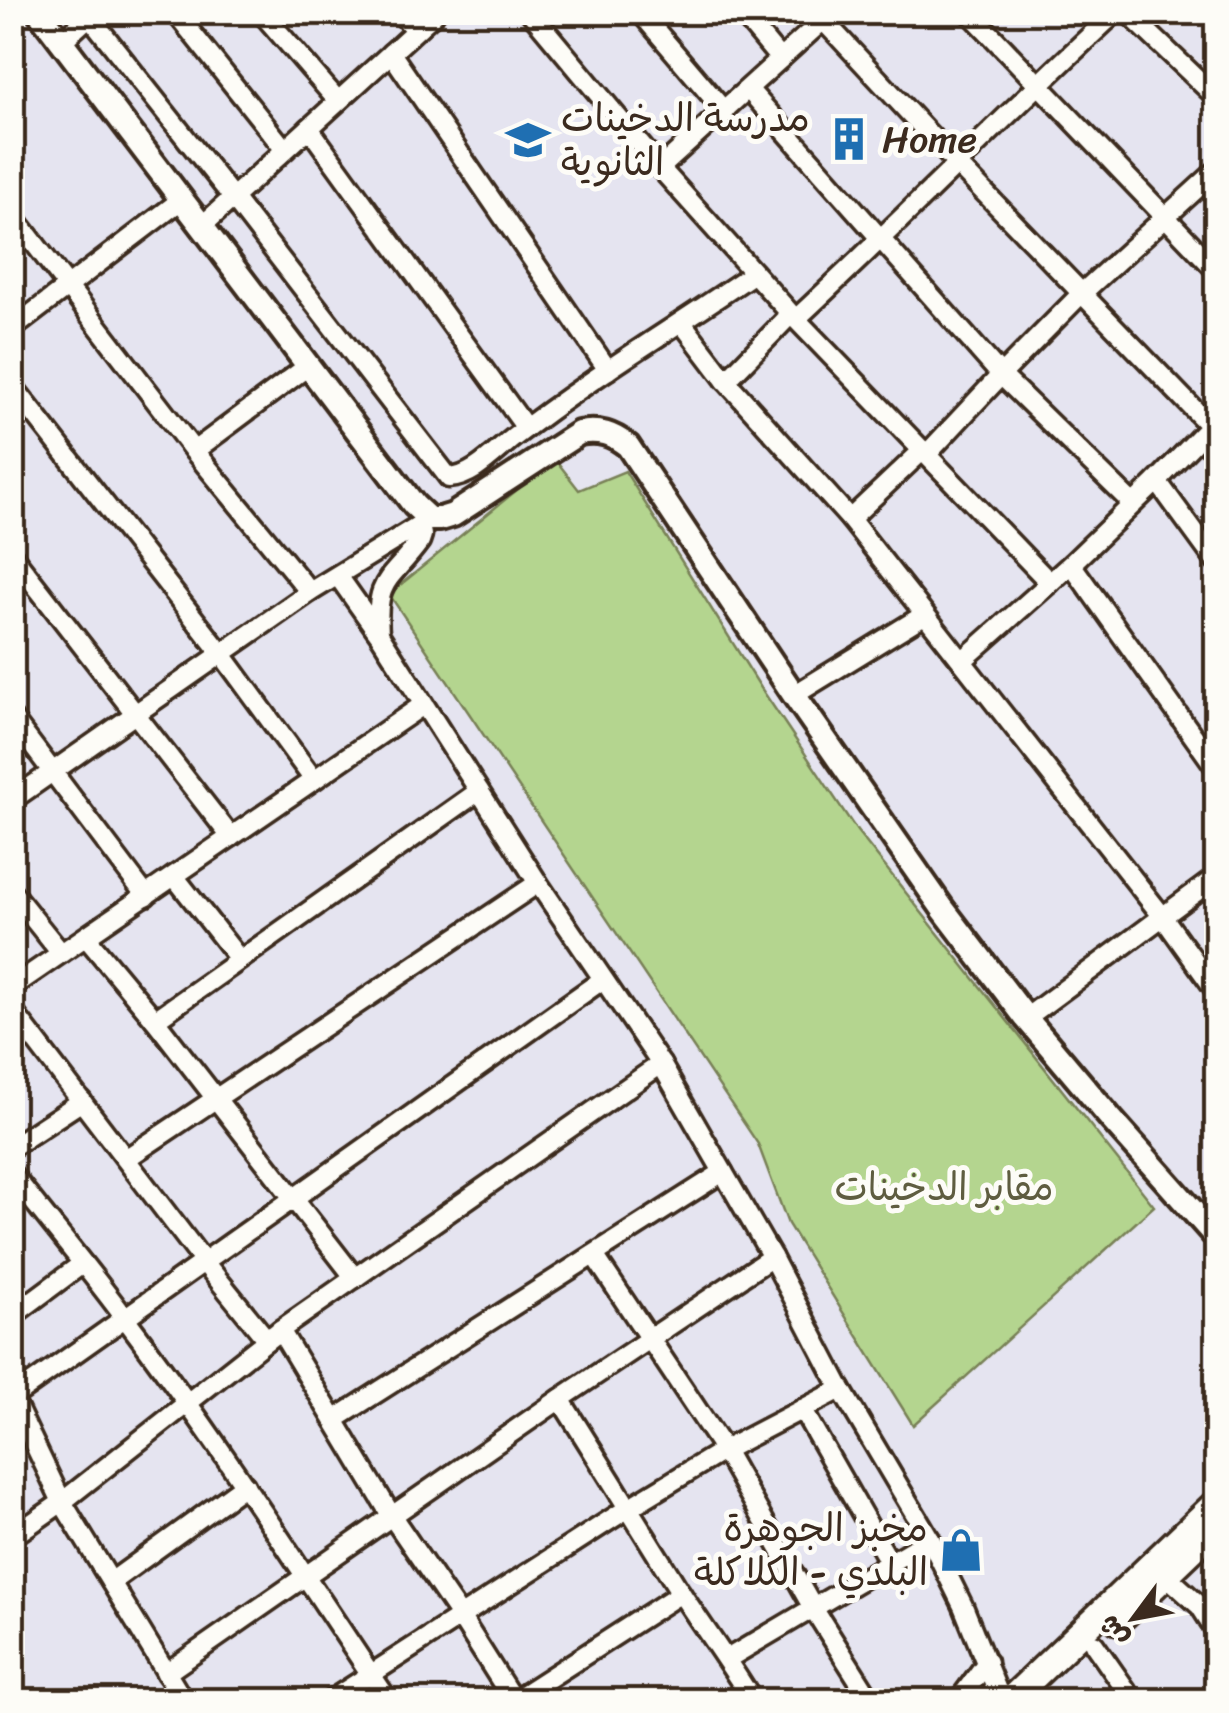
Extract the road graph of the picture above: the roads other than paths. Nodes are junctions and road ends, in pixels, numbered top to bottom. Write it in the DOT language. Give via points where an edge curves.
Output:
graph roads {
  1 [pos="39,12"];
  2 [pos="175,12"];
  3 [pos="261,12"];
  4 [pos="400,12"];
  5 [pos="436,12"];
  6 [pos="530,12"];
  7 [pos="640,12"];
  8 [pos="741,12"];
  9 [pos="970,12"];
  10 [pos="1116,12"];
  11 [pos="1128,12"];
  12 [pos="90,14"];
  13 [pos="828,16"];
  14 [pos="415,30"];
  15 [pos="62,42"];
  16 [pos="391,53"];
  17 [pos="780,59"];
  18 [pos="1038,84"];
  19 [pos="749,90"];
  20 [pos="1216,97"];
  21 [pos="338,101"];
  22 [pos="725,112"];
  23 [pos="309,128"];
  24 [pos="285,150"];
  25 [pos="957,164"];
  26 [pos="660,168"];
  27 [pos="1216,171"];
  28 [pos="234,198"];
  29 [pos="181,200"];
  30 [pos="12,214"];
  31 [pos="1167,216"];
  32 [pos="202,226"];
  33 [pos="880,241"];
  34 [pos="1216,270"];
  35 [pos="754,274"];
  36 [pos="68,288"];
  37 [pos="1082,293"];
  38 [pos="794,316"];
  39 [pos="682,323"];
  40 [pos="12,329"];
  41 [pos="308,366"];
  42 [pos="608,370"];
  43 [pos="1000,375"];
  44 [pos="726,381"];
  45 [pos="12,385"];
  46 [pos="1213,423"];
  47 [pos="526,428"];
  48 [pos="194,451"];
  49 [pos="925,452"];
  50 [pos="1157,481"];
  51 [pos="1134,504"];
  52 [pos="850,519"];
  53 [pos="424,522"];
  54 [pos="12,555"];
  55 [pos="1216,562"];
  56 [pos="1071,564"];
  57 [pos="338,576"];
  58 [pos="1050,583"];
  59 [pos="310,592"];
  60 [pos="924,614"];
  61 [pos="379,634"];
  62 [pos="221,654"];
  63 [pos="962,660"];
  64 [pos="794,694"];
  65 [pos="423,705"];
  66 [pos="136,715"];
  67 [pos="12,718"];
  68 [pos="1216,768"];
  69 [pos="54,772"];
  70 [pos="314,780"];
  71 [pos="479,791"];
  72 [pos="12,800"];
  73 [pos="231,837"];
  74 [pos="174,876"];
  75 [pos="1216,877"];
  76 [pos="538,883"];
  77 [pos="12,892"];
  78 [pos="146,896"];
  79 [pos="1162,917"];
  80 [pos="86,937"];
  81 [pos="61,954"];
  82 [pos="238,959"];
  83 [pos="602,980"];
  84 [pos="12,987"];
  85 [pos="1216,992"];
  86 [pos="12,1010"];
  87 [pos="1026,1018"];
  88 [pos="154,1020"];
  89 [pos="661,1064"];
  90 [pos="214,1100"];
  91 [pos="82,1101"];
  92 [pos="12,1147"];
  93 [pos="127,1158"];
  94 [pos="723,1172"];
  95 [pos="12,1174"];
  96 [pos="293,1201"];
  97 [pos="1216,1237"];
  98 [pos="594,1254"];
  99 [pos="772,1256"];
  100 [pos="204,1262"];
  101 [pos="82,1264"];
  102 [pos="355,1278"];
  103 [pos="12,1316"];
  104 [pos="124,1316"];
  105 [pos="274,1335"];
  106 [pos="650,1337"];
  107 [pos="841,1389"];
  108 [pos="560,1399"];
  109 [pos="187,1403"];
  110 [pos="14,1406"];
  111 [pos="802,1410"];
  112 [pos="334,1420"];
  113 [pos="724,1450"];
  114 [pos="245,1485"];
  115 [pos="62,1502"];
  116 [pos="1216,1503"];
  117 [pos="630,1507"];
  118 [pos="391,1515"];
  119 [pos="12,1537"];
  120 [pos="1214,1537"];
  121 [pos="930,1539"];
  122 [pos="890,1563"];
  123 [pos="1159,1569"];
  124 [pos="305,1576"];
  125 [pos="110,1582"];
  126 [pos="681,1593"];
  127 [pos="813,1608"];
  128 [pos="460,1616"];
  129 [pos="1216,1631"];
  130 [pos="1094,1644"];
  131 [pos="727,1659"];
  132 [pos="987,1662"];
  133 [pos="166,1673"];
  134 [pos="372,1675"];
  135 [pos="748,1699"];
  136 [pos="183,1700"];
  137 [pos="331,1700"];
  138 [pos="388,1700"];
  139 [pos="514,1700"];
  140 [pos="871,1700"];
  141 [pos="959,1700"];
  142 [pos="1001,1700"];
  143 [pos="1010,1700"];
  144 [pos="1034,1700"];
  145 [pos="1133,1700"];
  1 -- 15 [label="street"];
  2 -- 24 [label="street"];
  3 -- 21 [label="street"];
  4 -- 14 [label="street"];
  5 -- 14 [label="street"];
  6 -- 26 [label="street"];
  7 -- 22 [label="street"];
  8 -- 17 [label="street"];
  9 -- 18 [label="street"];
  10 -- 18 [label="street"];
  11 -- 20 [label="street"];
  12 -- 15 [label="street"];
  12 -- 28 [label="street"];
  13 -- 17 [label="street"];
  13 -- 25 [label="street"];
  14 -- 16 [label="street"];
  15 -- 29 [label="street"];
  16 -- 21 [label="street"];
  16 -- 42 [label="street"];
  17 -- 19 [label="street"];
  18 -- 25 [label="street"];
  18 -- 31 [label="street"];
  19 -- 22 [label="street"];
  19 -- 33 [label="street"];
  21 -- 23 [label="street"];
  22 -- 26 [label="street"];
  23 -- 24 [label="street"];
  23 -- 47 [label="street"];
  24 -- 28 [label="street"];
  25 -- 33 [label="street"];
  25 -- 37 [label="street"];
  26 -- 35 [label="street"];
  27 -- 31 [label="street"];
  28 -- 32 [label="street"];
  28 -- 47 [label="street" via="449,478 465,475"];
  29 -- 32 [label="street"];
  29 -- 36 [label="street"];
  30 -- 36 [label="street"];
  31 -- 34 [label="street"];
  31 -- 37 [label="street"];
  32 -- 41 [label="street"];
  33 -- 38 [label="street"];
  33 -- 43 [label="street"];
  35 -- 38 [label="street"];
  35 -- 39 [label="street"];
  36 -- 40 [label="street"];
  36 -- 48 [label="street"];
  37 -- 43 [label="street"];
  37 -- 46 [label="street"];
  38 -- 44 [label="street"];
  38 -- 49 [label="street"];
  39 -- 42 [label="street"];
  39 -- 44 [label="street"];
  41 -- 48 [label="street"];
  41 -- 53 [label="street"];
  42 -- 47 [label="street"];
  43 -- 49 [label="street"];
  43 -- 51 [label="street"];
  44 -- 52 [label="street"];
  45 -- 62 [label="street"];
  46 -- 50 [label="street"];
  48 -- 59 [label="street"];
  49 -- 52 [label="street"];
  49 -- 58 [label="street"];
  50 -- 51 [label="street"];
  50 -- 55 [label="street"];
  51 -- 56 [label="street"];
  52 -- 60 [label="street"];
  53 -- 57 [label="street"];
  53 -- 61 [label="street" via="420,542 381,591"];
  53 -- 64 [label="street" via="453,515 580,434 601,431 620,439"];
  54 -- 66 [label="street"];
  56 -- 58 [label="street"];
  56 -- 68 [label="street"];
  57 -- 59 [label="street"];
  57 -- 61 [label="street"];
  58 -- 63 [label="street"];
  59 -- 62 [label="street"];
  60 -- 63 [label="street"];
  60 -- 64 [label="street"];
  61 -- 65 [label="street"];
  62 -- 66 [label="street"];
  62 -- 70 [label="street"];
  63 -- 79 [label="street"];
  64 -- 87 [label="street"];
  65 -- 70 [label="street"];
  65 -- 71 [label="street"];
  66 -- 69 [label="street"];
  66 -- 73 [label="street"];
  67 -- 69 [label="street"];
  69 -- 72 [label="street"];
  69 -- 78 [label="street"];
  70 -- 73 [label="street"];
  71 -- 76 [label="street"];
  71 -- 82 [label="street"];
  73 -- 74 [label="street"];
  74 -- 78 [label="street"];
  74 -- 82 [label="street"];
  75 -- 79 [label="street"];
  76 -- 83 [label="street"];
  76 -- 90 [label="street"];
  77 -- 81 [label="street"];
  78 -- 80 [label="street"];
  79 -- 85 [label="street"];
  79 -- 87 [label="street"];
  80 -- 81 [label="street"];
  80 -- 88 [label="street"];
  81 -- 84 [label="street"];
  82 -- 88 [label="street"];
  83 -- 89 [label="street"];
  83 -- 96 [label="street"];
  86 -- 91 [label="street"];
  87 -- 97 [label="street"];
  88 -- 90 [label="street"];
  89 -- 94 [label="street"];
  89 -- 102 [label="street"];
  90 -- 93 [label="street"];
  90 -- 96 [label="street"];
  91 -- 92 [label="street"];
  91 -- 93 [label="street"];
  93 -- 100 [label="street"];
  94 -- 98 [label="street"];
  94 -- 99 [label="street"];
  95 -- 101 [label="street"];
  96 -- 100 [label="street"];
  96 -- 102 [label="street"];
  98 -- 106 [label="street"];
  98 -- 112 [label="street"];
  99 -- 106 [label="street"];
  99 -- 107 [label="street"];
  100 -- 104 [label="street"];
  100 -- 105 [label="street"];
  101 -- 103 [label="street"];
  101 -- 104 [label="street"];
  102 -- 105 [label="street"];
  104 -- 109 [label="street"];
  104 -- 110 [label="street"];
  105 -- 109 [label="street"];
  105 -- 112 [label="street"];
  106 -- 108 [label="street"];
  106 -- 113 [label="street"];
  107 -- 111 [label="street"];
  107 -- 121 [label="street"];
  108 -- 117 [label="street"];
  108 -- 118 [label="street"];
  109 -- 114 [label="street"];
  109 -- 115 [label="street"];
  110 -- 115 [label="street"];
  111 -- 113 [label="street"];
  111 -- 122 [label="street"];
  112 -- 118 [label="street"];
  113 -- 117 [label="street"];
  113 -- 127 [label="street"];
  114 -- 124 [label="street"];
  114 -- 125 [label="street"];
  115 -- 119 [label="street"];
  115 -- 125 [label="street"];
  116 -- 123 [label="main road"];
  117 -- 126 [label="street"];
  117 -- 128 [label="street"];
  118 -- 124 [label="street"];
  118 -- 128 [label="street"];
  120 -- 123 [label="main road"];
  121 -- 122 [label="street"];
  121 -- 132 [label="street"];
  122 -- 127 [label="street"];
  123 -- 129 [label="street" via="1200,1606"];
  123 -- 130 [label="main road"];
  123 -- 143 [label="main road"];
  124 -- 133 [label="street"];
  124 -- 134 [label="street"];
  125 -- 133 [label="street"];
  126 -- 131 [label="street"];
  126 -- 139 [label="street"];
  127 -- 131 [label="street"];
  127 -- 140 [label="street"];
  128 -- 134 [label="street"];
  128 -- 139 [label="street"];
  130 -- 144 [label="main road"];
  130 -- 145 [label="street"];
  131 -- 135 [label="street"];
  132 -- 141 [label="street"];
  132 -- 142 [label="street"];
  133 -- 136 [label="street"];
  134 -- 137 [label="street"];
  134 -- 138 [label="street"];
}
